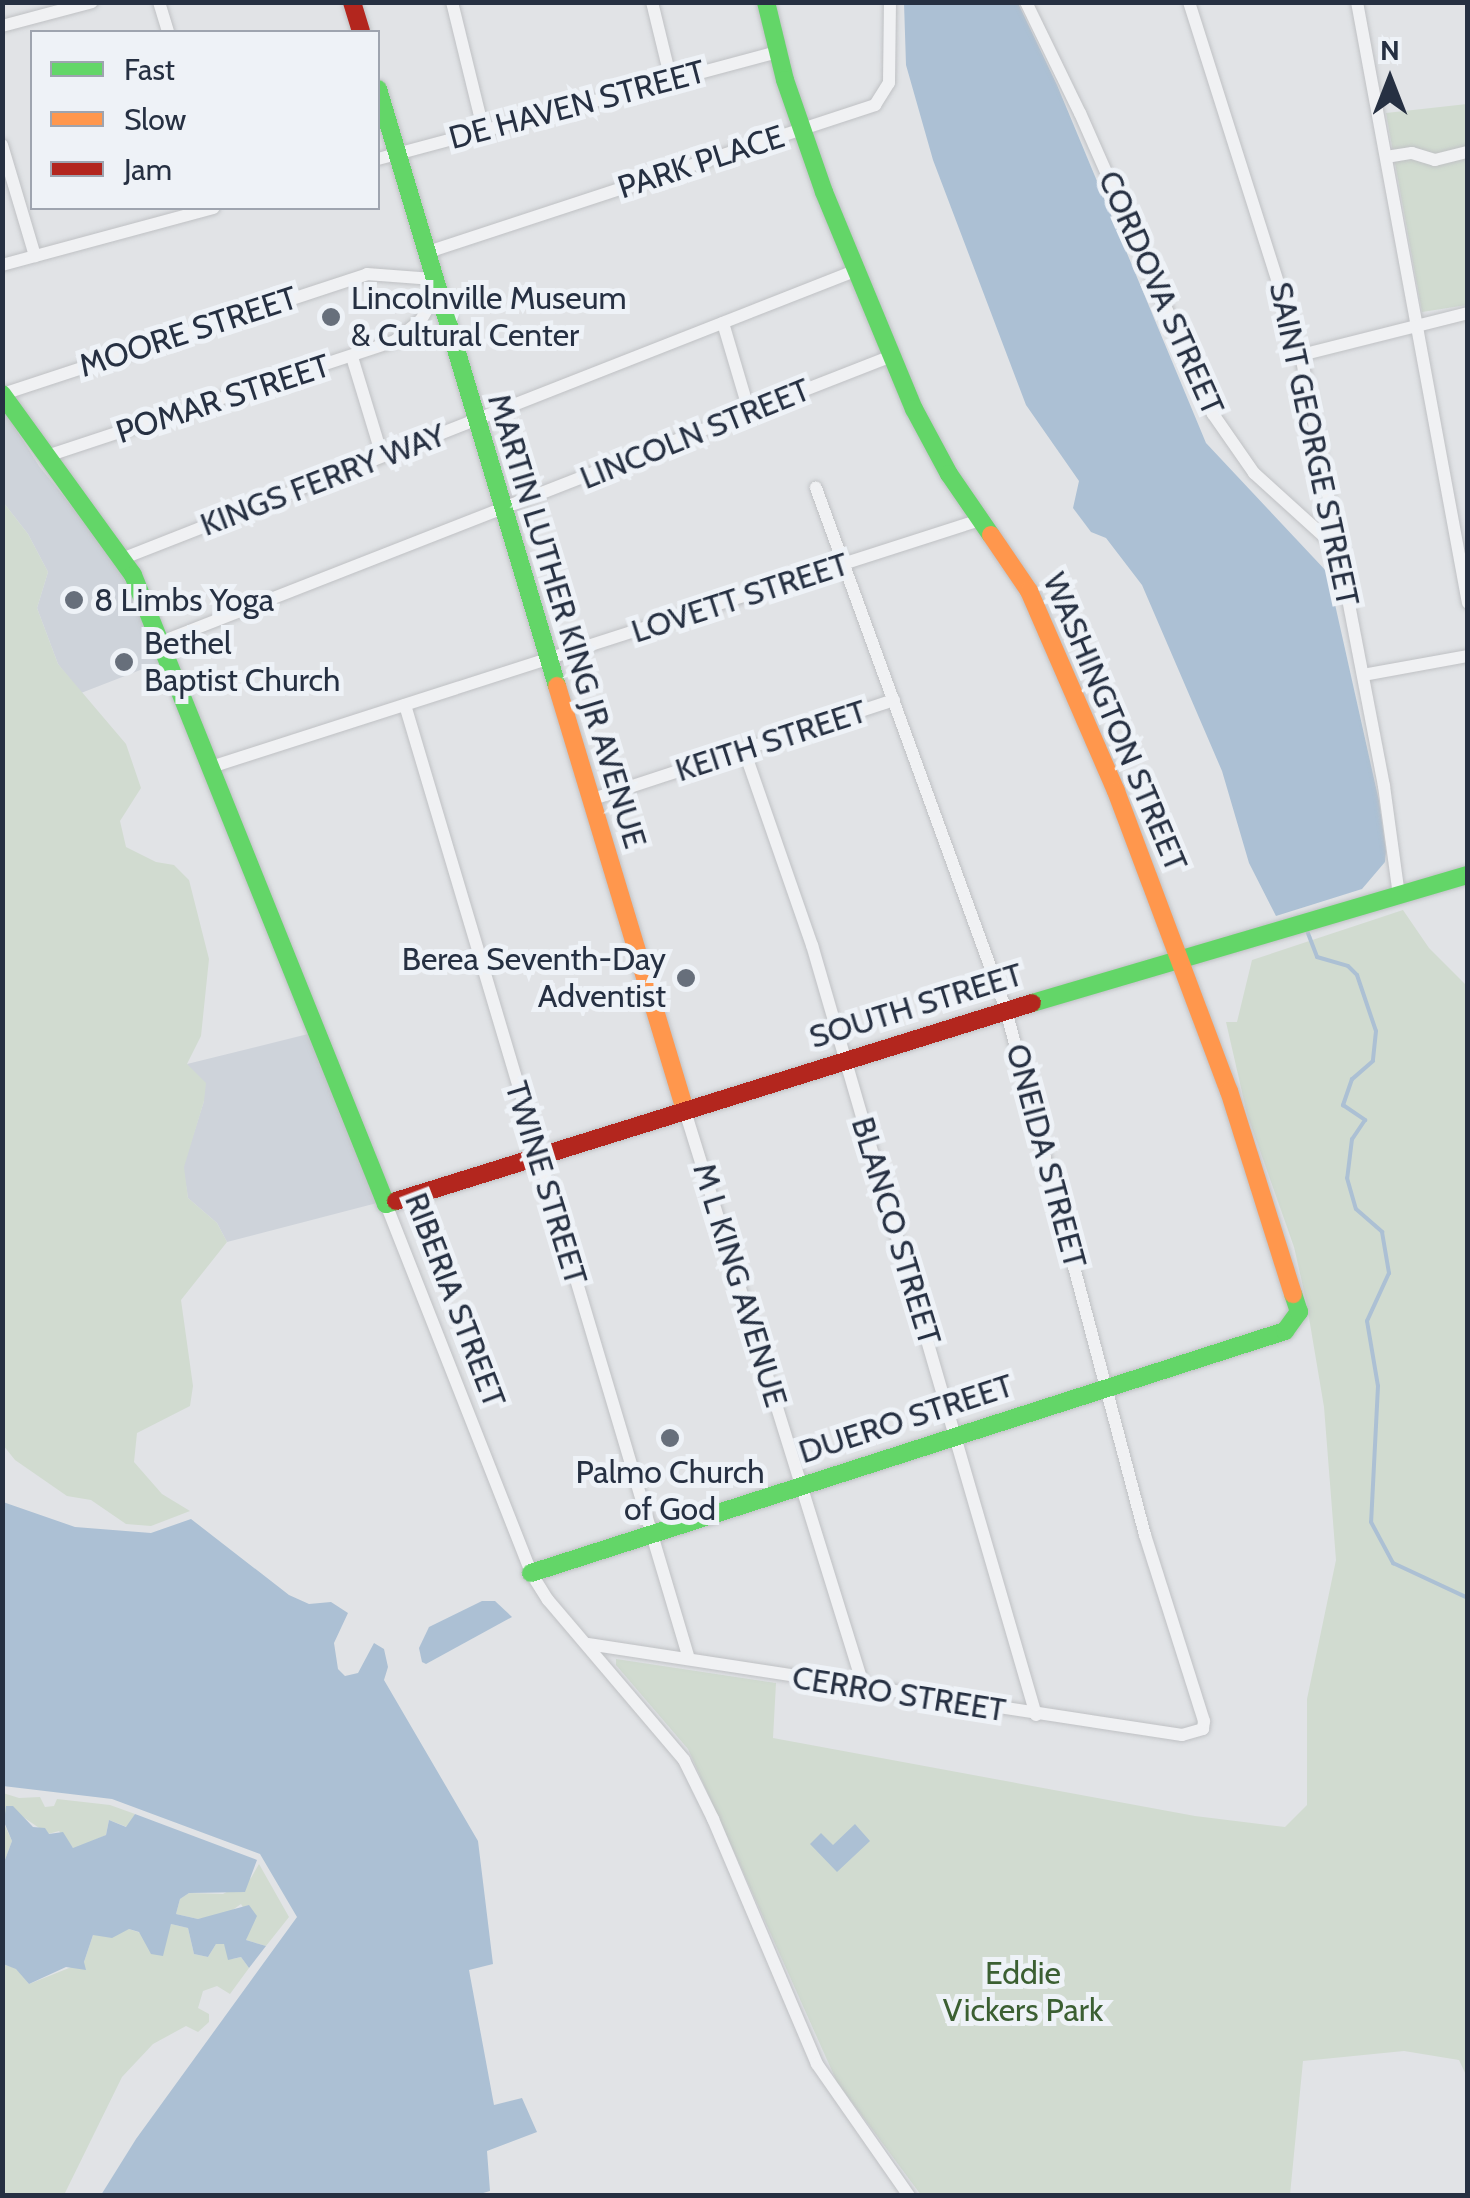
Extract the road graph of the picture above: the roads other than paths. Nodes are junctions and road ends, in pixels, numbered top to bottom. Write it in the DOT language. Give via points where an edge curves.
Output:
graph roads {
  1 [pos="92,2"];
  2 [pos="159,2"];
  3 [pos="352,2"];
  4 [pos="452,2"];
  5 [pos="652,2"];
  6 [pos="766,2"];
  7 [pos="890,2"];
  8 [pos="1026,2"];
  9 [pos="1189,2"];
  10 [pos="1357,2"];
  11 [pos="2,26"];
  12 [pos="167,30"];
  13 [pos="360,30"];
  14 [pos="777,52"];
  15 [pos="670,80"];
  16 [pos="380,96"];
  17 [pos="483,128"];
  18 [pos="802,130"];
  19 [pos="2,145"];
  20 [pos="1468,152"];
  21 [pos="396,153"];
  22 [pos="1386,156"];
  23 [pos="380,157"];
  24 [pos="205,210"];
  25 [pos="425,254"];
  26 [pos="36,256"];
  27 [pos="2,266"];
  28 [pos="857,270"];
  29 [pos="435,286"];
  30 [pos="1468,313"];
  31 [pos="723,324"];
  32 [pos="1416,326"];
  33 [pos="894,355"];
  34 [pos="1301,355"];
  35 [pos="352,357"];
  36 [pos="3,394"];
  37 [pos="750,414"];
  38 [pos="475,421"];
  39 [pos="44,456"];
  40 [pos="382,456"];
  41 [pos="816,488"];
  42 [pos="502,510"];
  43 [pos="983,519"];
  44 [pos="1341,552"];
  45 [pos="124,558"];
  46 [pos="841,565"];
  47 [pos="1468,603"];
  48 [pos="161,642"];
  49 [pos="1468,656"];
  50 [pos="546,660"];
  51 [pos="1362,675"];
  52 [pos="894,700"];
  53 [pos="405,705"];
  54 [pos="744,750"];
  55 [pos="210,767"];
  56 [pos="590,800"];
  57 [pos="1468,876"];
  58 [pos="1399,895"];
  59 [pos="1180,958"];
  60 [pos="1006,1010"];
  61 [pos="844,1058"];
  62 [pos="686,1112"];
  63 [pos="537,1157"];
  64 [pos="386,1204"];
  65 [pos="1297,1319"];
  66 [pos="1108,1385"];
  67 [pos="958,1434"];
  68 [pos="802,1483"];
  69 [pos="653,1532"];
  70 [pos="530,1573"];
  71 [pos="588,1644"];
  72 [pos="690,1659"];
  73 [pos="864,1688"];
  74 [pos="1036,1715"];
  75 [pos="1204,1721"];
  76 [pos="908,2196"];
  1 -- 11 [label="street"];
  2 -- 12 [label="street"];
  3 -- 13 [label="street"];
  4 -- 17 [label="street"];
  5 -- 15 [label="street"];
  6 -- 14 [label="street, WASHINGTON STREET"];
  7 -- 18 [label="street, PARK PLACE" via="889,83 882,99"];
  8 -- 44 [label="street, CORDOVA STREET" via="1213,414 1254,472"];
  9 -- 34 [label="street, SAINT GEORGE STREET"];
  10 -- 22 [label="street"];
  14 -- 15 [label="street, DE HAVEN STREET"];
  14 -- 18 [label="street, WASHINGTON STREET"];
  15 -- 17 [label="street, DE HAVEN STREET"];
  16 -- 21 [label="street, MARTIN LUTHER KING JR AVENUE"];
  17 -- 21 [label="street, DE HAVEN STREET"];
  18 -- 25 [label="street, PARK PLACE"];
  18 -- 28 [label="street, WASHINGTON STREET"];
  19 -- 26 [label="street"];
  20 -- 22 [label="street" via="1436,160 1412,153"];
  21 -- 23 [label="street, DE HAVEN STREET"];
  21 -- 25 [label="street, MARTIN LUTHER KING JR AVENUE"];
  22 -- 32 [label="street"];
  24 -- 26 [label="street"];
  25 -- 29 [label="street, MARTIN LUTHER KING JR AVENUE"];
  26 -- 27 [label="street"];
  28 -- 31 [label="street, KINGS FERRY WAY"];
  28 -- 33 [label="street, WASHINGTON STREET"];
  29 -- 35 [label="street, POMAR STREET" via="409,332"];
  29 -- 36 [label="street, MOORE STREET" via="367,274"];
  29 -- 38 [label="street, MARTIN LUTHER KING JR AVENUE"];
  30 -- 32 [label="street"];
  31 -- 37 [label="street"];
  31 -- 38 [label="street, KINGS FERRY WAY"];
  32 -- 34 [label="street"];
  32 -- 47 [label="street"];
  33 -- 37 [label="street, LINCOLN STREET"];
  33 -- 43 [label="street, WASHINGTON STREET" via="930,442"];
  34 -- 44 [label="street, SAINT GEORGE STREET"];
  35 -- 39 [label="street, POMAR STREET"];
  35 -- 40 [label="street"];
  36 -- 39 [label="street, RIBERIA STREET"];
  37 -- 42 [label="street, LINCOLN STREET"];
  38 -- 40 [label="street, KINGS FERRY WAY"];
  38 -- 42 [label="street, MARTIN LUTHER KING JR AVENUE"];
  39 -- 45 [label="street, RIBERIA STREET"];
  40 -- 45 [label="street, KINGS FERRY WAY"];
  41 -- 46 [label="street, ONEIDA STREET"];
  42 -- 48 [label="street, LINCOLN STREET"];
  42 -- 50 [label="street, MARTIN LUTHER KING JR AVENUE"];
  43 -- 46 [label="street, LOVETT STREET"];
  43 -- 59 [label="street, WASHINGTON STREET" via="1054,644"];
  44 -- 51 [label="street, SAINT GEORGE STREET"];
  45 -- 48 [label="street, RIBERIA STREET"];
  46 -- 50 [label="street, LOVETT STREET"];
  46 -- 52 [label="street, ONEIDA STREET"];
  48 -- 55 [label="street, RIBERIA STREET"];
  49 -- 51 [label="street"];
  50 -- 53 [label="street, LOVETT STREET"];
  50 -- 56 [label="street, MARTIN LUTHER KING JR AVENUE"];
  51 -- 58 [label="street, SAINT GEORGE STREET"];
  52 -- 54 [label="street, KEITH STREET"];
  52 -- 60 [label="street, ONEIDA STREET"];
  53 -- 55 [label="street, LOVETT STREET"];
  53 -- 63 [label="street, TWINE STREET"];
  54 -- 56 [label="street, KEITH STREET"];
  54 -- 61 [label="street, BLANCO STREET"];
  55 -- 64 [label="street, RIBERIA STREET"];
  56 -- 62 [label="street, MARTIN LUTHER KING JR AVENUE"];
  57 -- 58 [label="street, SOUTH STREET"];
  58 -- 59 [label="street, SOUTH STREET"];
  59 -- 60 [label="street, SOUTH STREET"];
  59 -- 65 [label="street, WASHINGTON STREET" via="1299,1303"];
  60 -- 61 [label="street, SOUTH STREET"];
  60 -- 66 [label="street, ONEIDA STREET"];
  61 -- 62 [label="street, SOUTH STREET"];
  61 -- 67 [label="street, BLANCO STREET"];
  62 -- 63 [label="street, SOUTH STREET"];
  62 -- 68 [label="street, M L KING AVENUE"];
  63 -- 64 [label="street, SOUTH STREET"];
  63 -- 69 [label="street, TWINE STREET"];
  64 -- 70 [label="street, RIBERIA STREET"];
  65 -- 66 [label="street, DUERO STREET" via="1285,1332"];
  66 -- 67 [label="street, DUERO STREET"];
  66 -- 75 [label="street, ONEIDA STREET" via="1145,1534"];
  67 -- 68 [label="street, DUERO STREET"];
  67 -- 74 [label="street, BLANCO STREET"];
  68 -- 69 [label="street, DUERO STREET"];
  68 -- 73 [label="street, M L KING AVENUE"];
  69 -- 70 [label="street, DUERO STREET"];
  69 -- 72 [label="street, TWINE STREET"];
  70 -- 71 [label="street, RIBERIA STREET"];
  71 -- 72 [label="street, CERRO STREET"];
  71 -- 76 [label="street, RIBERIA STREET" via="684,1760 818,2064"];
  72 -- 73 [label="street, CERRO STREET"];
  73 -- 74 [label="street, CERRO STREET"];
  74 -- 75 [label="street, CERRO STREET" via="1182,1735 1203,1729"];
}
